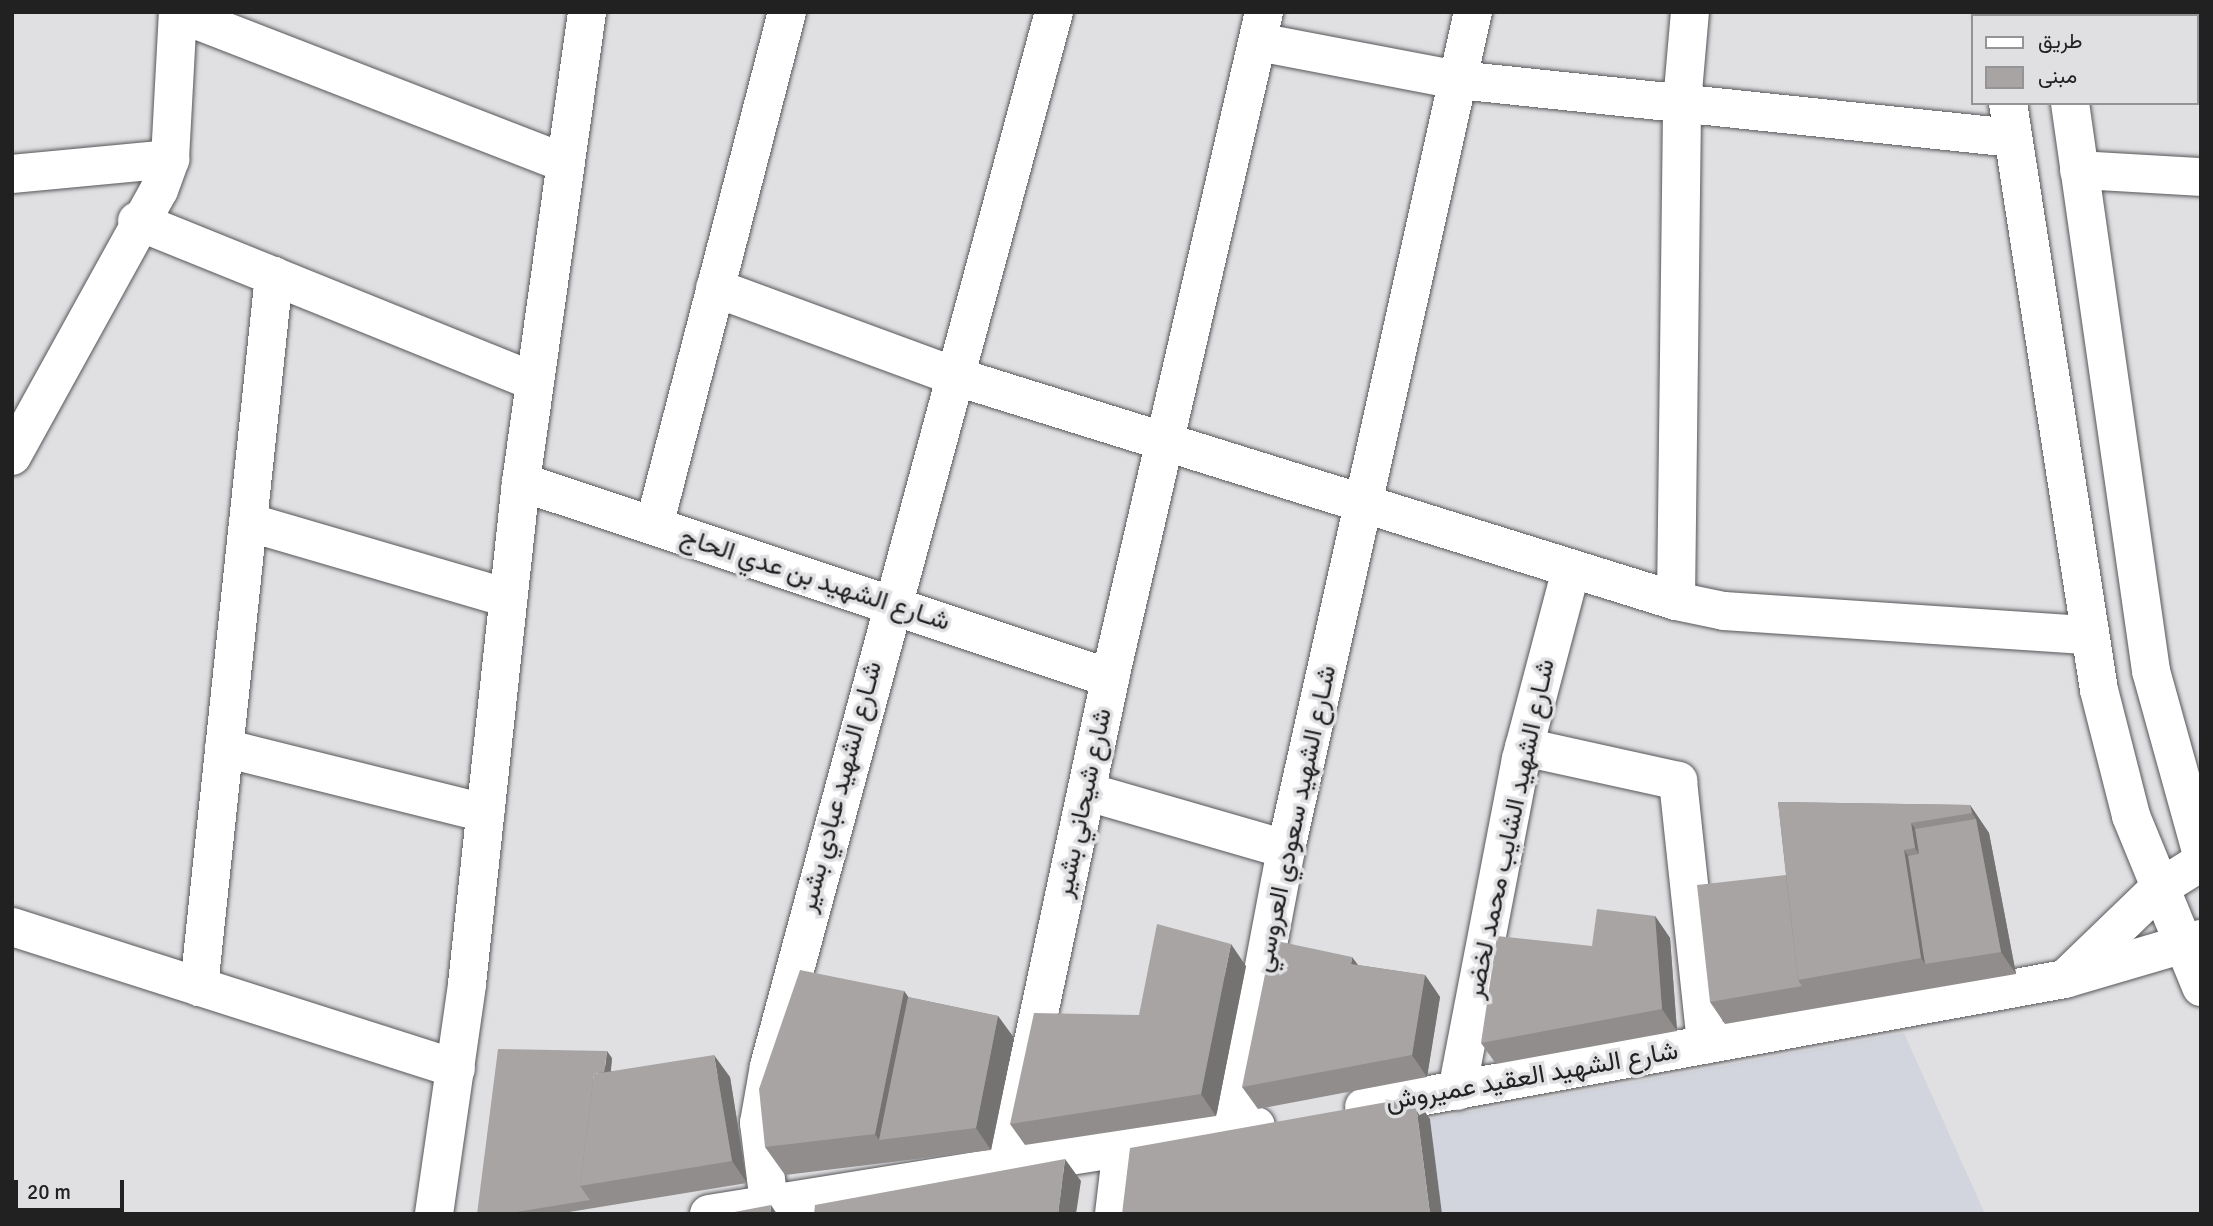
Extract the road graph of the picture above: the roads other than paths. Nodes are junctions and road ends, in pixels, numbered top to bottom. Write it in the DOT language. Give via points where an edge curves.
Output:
graph roads {
  1 [pos="587,12"];
  2 [pos="787,12"];
  3 [pos="1054,12"];
  4 [pos="1473,12"];
  5 [pos="1690,12"];
  6 [pos="178,13"];
  7 [pos="1261,27"];
  8 [pos="1458,80"];
  9 [pos="1682,103"];
  10 [pos="2070,105"];
  11 [pos="2010,120"];
  12 [pos="170,159"];
  13 [pos="565,163"];
  14 [pos="2079,170"];
  15 [pos="12,174"];
  16 [pos="2201,177"];
  17 [pos="137,221"];
  18 [pos="274,276"];
  19 [pos="715,288"];
  20 [pos="954,376"];
  21 [pos="535,382"];
  22 [pos="1168,443"];
  23 [pos="12,456"];
  24 [pos="521,482"];
  25 [pos="1365,509"];
  26 [pos="248,522"];
  27 [pos="654,526"];
  28 [pos="1571,570"];
  29 [pos="508,598"];
  30 [pos="1676,601"];
  31 [pos="889,604"];
  32 [pos="2088,635"];
  33 [pos="1110,678"];
  34 [pos="1524,747"];
  35 [pos="224,748"];
  36 [pos="2190,784"];
  37 [pos="1088,792"];
  38 [pos="485,813"];
  39 [pos="1286,849"];
  40 [pos="2201,851"];
  41 [pos="2201,862"];
  42 [pos="2158,890"];
  43 [pos="12,927"];
  44 [pos="2191,942"];
  45 [pos="2064,979"];
  46 [pos="199,987"];
  47 [pos="2201,988"];
  48 [pos="1706,1045"];
  49 [pos="456,1069"];
  50 [pos="1457,1091"];
  51 [pos="1233,1130"];
  52 [pos="1122,1147"];
  53 [pos="1007,1164"];
  54 [pos="769,1203"];
  55 [pos="821,1204"];
  56 [pos="434,1214"];
  57 [pos="709,1214"];
  58 [pos="1114,1214"];
  1 -- 13 [label="main road"];
  2 -- 19 [label="main road"];
  3 -- 20 [label="main road, شـارع الشهيد عبادي بشير"];
  4 -- 8 [label="main road, شـارع الشهيد سعودي العروسي"];
  5 -- 9 [label="main road"];
  6 -- 12 [label="main road"];
  6 -- 13 [label="main road"];
  7 -- 8 [label="main road"];
  7 -- 22 [label="main road, شارع شيحاني بشير"];
  8 -- 9 [label="main road"];
  8 -- 25 [label="main road, شـارع الشهيد سعودي العروسي"];
  9 -- 11 [label="main road"];
  9 -- 30 [label="main road"];
  10 -- 14 [label="main road"];
  11 -- 32 [label="main road"];
  12 -- 15 [label="main road"];
  12 -- 17 [label="main road" via="159,190"];
  13 -- 21 [label="main road"];
  14 -- 16 [label="main road"];
  14 -- 36 [label="main road" via="2151,671"];
  17 -- 18 [label="main road"];
  17 -- 23 [label="main road"];
  18 -- 21 [label="main road"];
  18 -- 26 [label="main road"];
  19 -- 20 [label="main road"];
  19 -- 27 [label="main road"];
  20 -- 22 [label="main road"];
  20 -- 31 [label="main road, شـارع الشهيد عبادي بشير"];
  21 -- 24 [label="main road"];
  22 -- 25 [label="main road"];
  22 -- 33 [label="main road, شارع شيحاني بشير"];
  24 -- 27 [label="main road, شـارع الشهيد بن عدي الحاج"];
  24 -- 29 [label="main road"];
  25 -- 28 [label="main road"];
  25 -- 39 [label="main road, شـارع الشهيد سعودي العروسي"];
  26 -- 29 [label="main road"];
  26 -- 35 [label="main road"];
  27 -- 31 [label="main road, شـارع الشهيد بن عدي الحاج"];
  28 -- 30 [label="main road"];
  28 -- 34 [label="main road, شـارع الشهيد الشايب محمد لخضر"];
  29 -- 38 [label="main road"];
  30 -- 32 [label="main road" via="1724,611"];
  31 -- 33 [label="main road, شـارع الشهيد بن عدي الحاج"];
  31 -- 54 [label="main road, شـارع الشهيد عبادي بشير" via="769,1066 759,1123"];
  32 -- 42 [label="main road" via="2117,769"];
  33 -- 37 [label="main road, شارع شيحاني بشير"];
  34 -- 48 [label="main road" via="1678,781"];
  34 -- 50 [label="main road, شـارع الشهيد الشايب محمد لخضر"];
  35 -- 38 [label="main road"];
  35 -- 46 [label="main road"];
  36 -- 40 [label="main road"];
  37 -- 39 [label="main road"];
  37 -- 53 [label="main road, شارع شيحاني بشير"];
  38 -- 49 [label="main road"];
  39 -- 51 [label="main road, شـارع الشهيد سعودي العروسي"];
  41 -- 42 [label="main road"];
  42 -- 44 [label="main road"];
  42 -- 45 [label="main road"];
  43 -- 46 [label="main road"];
  44 -- 45 [label="main road, شارع الشهيد العقيد عميروش"];
  44 -- 47 [label="main road"];
  45 -- 48 [label="main road, شارع الشهيد العقيد عميروش"];
  46 -- 49 [label="main road"];
  48 -- 50 [label="main road, شارع الشهيد العقيد عميروش"];
  49 -- 56 [label="main road"];
  50 -- 51 [label="main road, شارع الشهيد العقيد عميروش"];
  51 -- 52 [label="main road, شارع الشهيد العقيد عميروش"];
  52 -- 53 [label="main road, شارع الشهيد العقيد عميروش"];
  52 -- 58 [label="main road"];
  53 -- 55 [label="main road, شارع الشهيد العقيد عميروش"];
  54 -- 55 [label="main road, شارع الشهيد العقيد عميروش"];
  54 -- 57 [label="main road, شارع الشهيد العقيد عميروش"];
}
